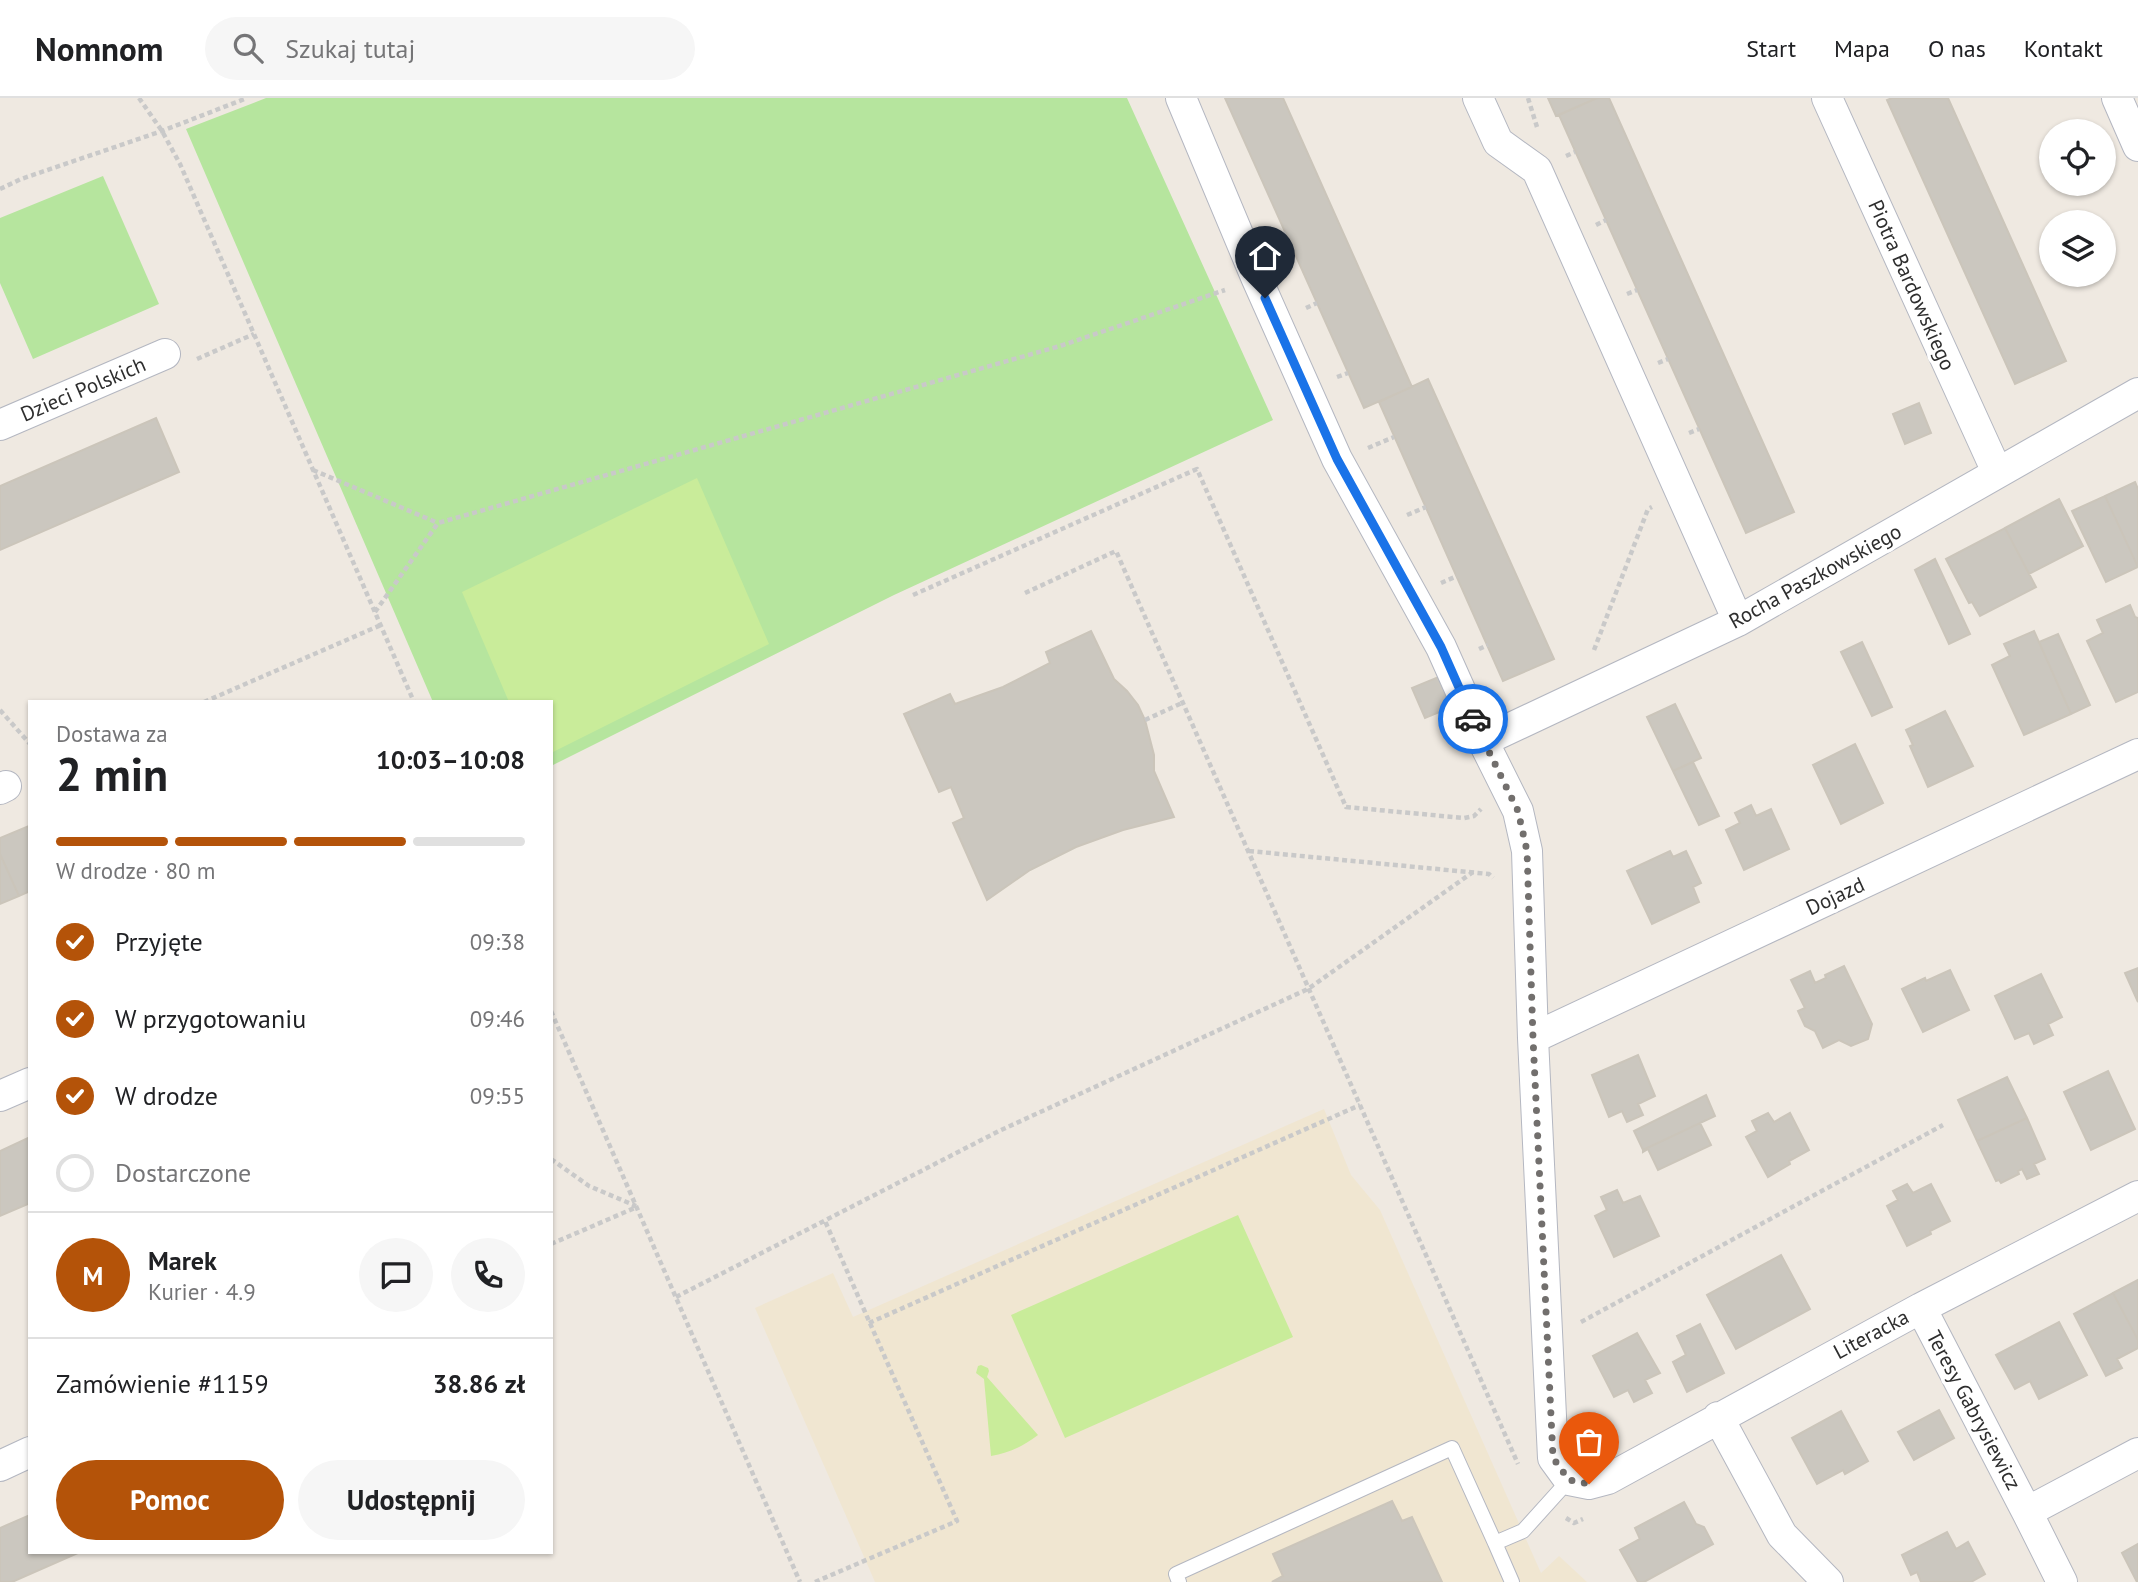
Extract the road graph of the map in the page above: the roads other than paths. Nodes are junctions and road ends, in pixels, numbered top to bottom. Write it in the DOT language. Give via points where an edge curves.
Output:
graph roads {
  1 [pos="1181,98"];
  2 [pos="1478,98"];
  3 [pos="1827,98"];
  4 [pos="2117,98"];
  5 [pos="2138,146"];
  6 [pos="165,354"];
  7 [pos="2138,393"];
  8 [pos="0,425"];
  9 [pos="1997,472"];
  10 [pos="1738,621"];
  11 [pos="1483,741"];
  12 [pos="2138,754"];
  13 [pos="1533,1038"];
  14 [pos="28,1084"];
  15 [pos="0,1096"];
  16 [pos="2138,1196"];
  17 [pos="1921,1308"];
  18 [pos="1718,1417"];
  19 [pos="28,1453"];
  20 [pos="2138,1453"];
  21 [pos="0,1465"];
  22 [pos="1569,1480"];
  23 [pos="2027,1512"];
  24 [pos="1494,1543"];
  25 [pos="1179,1582"];
  26 [pos="1512,1582"];
  27 [pos="1828,1582"];
  28 [pos="2062,1582"];
  1 -- 11 [label="street" via="1337,459 1441,647"];
  2 -- 10 [label="street" via="1498,142 1537,170"];
  3 -- 9 [label="street, Piotra Bardowskiego"];
  4 -- 5 [label="street"];
  6 -- 8 [label="street, Dzieci Polskich"];
  7 -- 9 [label="street, Rocha Paszkowskiego"];
  9 -- 10 [label="street, Rocha Paszkowskiego"];
  10 -- 11 [label="street, Rocha Paszkowskiego"];
  11 -- 13 [label="street" via="1518,811 1527,851"];
  12 -- 13 [label="street, Dojazd"];
  13 -- 22 [label="street" via="1553,1458"];
  14 -- 15 [label="street"];
  16 -- 17 [label="street, Literacka"];
  17 -- 18 [label="street, Literacka"];
  17 -- 23 [label="street, Teresy Gabrysiewicz"];
  18 -- 22 [label="street, Literacka" via="1608,1479 1589,1484"];
  18 -- 27 [label="street" via="1782,1535"];
  19 -- 21 [label="street"];
  20 -- 23 [label="street, Teresy Gabrysiewicz"];
  22 -- 24 [label="lane" via="1523,1531"];
  23 -- 28 [label="street, Teresy Gabrysiewicz"];
  24 -- 25 [label="lane" via="1452,1448 1175,1574"];
  24 -- 26 [label="lane"];
}
